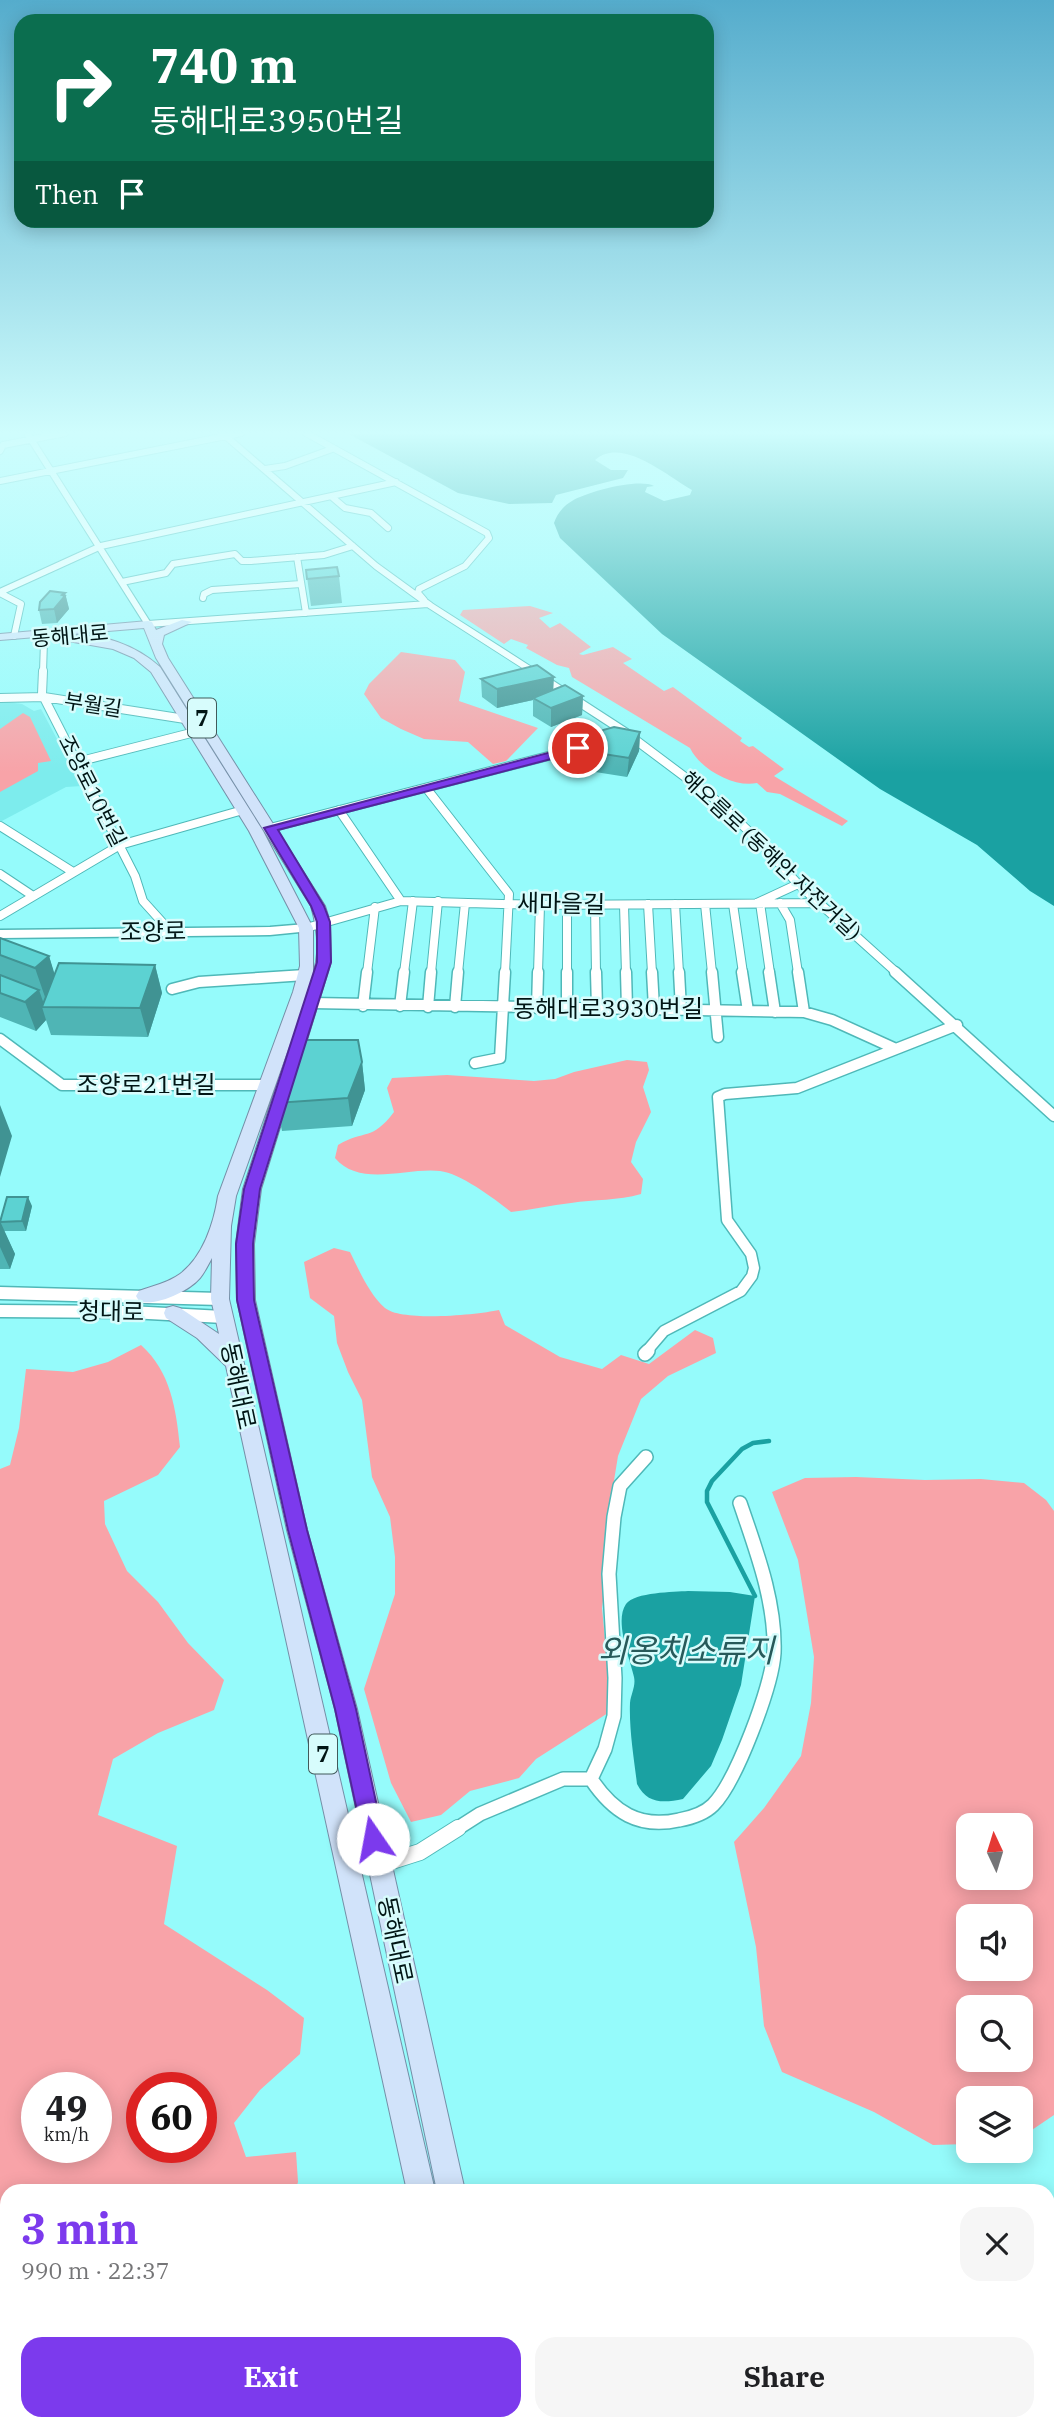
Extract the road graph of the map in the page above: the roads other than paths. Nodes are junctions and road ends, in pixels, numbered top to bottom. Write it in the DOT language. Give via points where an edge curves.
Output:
graph roads {
  1 [pos="98,546"];
  2 [pos="102,546"];
  3 [pos="352,546"];
  4 [pos="353,546"];
  5 [pos="483,546"];
  6 [pos="297,557"];
  7 [pos="122,582"];
  8 [pos="301,584"];
  9 [pos="0,592"];
  10 [pos="203,598"];
  11 [pos="428,604"];
  12 [pos="306,613"];
  13 [pos="143,622"];
  14 [pos="181,622"];
  15 [pos="14,636"];
  16 [pos="0,637"];
  17 [pos="44,641"];
  18 [pos="0,644"];
  19 [pos="156,645"];
  20 [pos="156,670"];
  21 [pos="44,697"];
  22 [pos="0,698"];
  23 [pos="185,719"];
  24 [pos="195,732"];
  25 [pos="629,735"];
  26 [pos="615,738"];
  27 [pos="588,746"];
  28 [pos="78,762"];
  29 [pos="428,789"];
  30 [pos="250,808"];
  31 [pos="340,810"];
  32 [pos="0,826"];
  33 [pos="270,828"];
  34 [pos="120,845"];
  35 [pos="73,872"];
  36 [pos="0,874"];
  37 [pos="797,884"];
  38 [pos="33,896"];
  39 [pos="401,901"];
  40 [pos="413,901"];
  41 [pos="438,901"];
  42 [pos="465,902"];
  43 [pos="509,903"];
  44 [pos="758,903"];
  45 [pos="780,903"];
  46 [pos="819,903"];
  47 [pos="648,904"];
  48 [pos="675,904"];
  49 [pos="705,904"];
  50 [pos="733,904"];
  51 [pos="540,905"];
  52 [pos="567,905"];
  53 [pos="595,905"];
  54 [pos="624,905"];
  55 [pos="375,907"];
  56 [pos="0,916"];
  57 [pos="323,922"];
  58 [pos="306,928"];
  59 [pos="171,932"];
  60 [pos="0,934"];
  61 [pos="305,975"];
  62 [pos="172,989"];
  63 [pos="312,1003"];
  64 [pos="363,1006"];
  65 [pos="400,1006"];
  66 [pos="428,1007"];
  67 [pos="455,1007"];
  68 [pos="567,1007"];
  69 [pos="503,1008"];
  70 [pos="537,1008"];
  71 [pos="597,1008"];
  72 [pos="628,1008"];
  73 [pos="654,1008"];
  74 [pos="681,1009"];
  75 [pos="716,1010"];
  76 [pos="748,1011"];
  77 [pos="775,1012"];
  78 [pos="804,1013"];
  79 [pos="957,1025"];
  80 [pos="718,1037"];
  81 [pos="0,1039"];
  82 [pos="896,1049"];
  83 [pos="475,1063"];
  84 [pos="265,1085"];
  85 [pos="1054,1116"];
  86 [pos="222,1226"];
  87 [pos="0,1293"];
  88 [pos="32,1293"];
  89 [pos="145,1296"];
  90 [pos="221,1308"];
  91 [pos="247,1309"];
  92 [pos="0,1311"];
  93 [pos="29,1311"];
  94 [pos="173,1313"];
  95 [pos="645,1354"];
  96 [pos="233,1365"];
  97 [pos="646,1457"];
  98 [pos="740,1503"];
  99 [pos="591,1779"];
  100 [pos="379,1865"];
  101 [pos="419,2184"];
  102 [pos="449,2184"];
  1 -- 9 [label="street"];
  2 -- 7 [label="street"];
  3 -- 6 [label="street"];
  4 -- 11 [label="street, 해오름로 (동해안 자전거길)"];
  5 -- 11 [label="street" via="472,560 419,589"];
  6 -- 7 [label="street" via="243,561 226,554 173,564 166,573"];
  6 -- 8 [label="street"];
  7 -- 13 [label="street"];
  8 -- 10 [label="street" via="212,590"];
  8 -- 12 [label="street"];
  9 -- 15 [label="street" via="21,604"];
  11 -- 12 [label="street"];
  11 -- 25 [label="street, 해오름로 (동해안 자전거길)"];
  12 -- 14 [label="street"];
  13 -- 14 [label="street"];
  13 -- 14 [label="street"];
  13 -- 15 [label="main road, 동해대로"];
  13 -- 18 [label="main road, 동해대로 / 7"];
  13 -- 19 [label="main road, 동해대로 / 7"];
  13 -- 20 [label="main road, 동해대로 / 7"];
  14 -- 19 [label="main road" via="159,633"];
  15 -- 16 [label="main road, 동해대로"];
  17 -- 18 [label="main road, 동해대로 / 7"];
  17 -- 20 [label="main road, 동해대로 / 7" via="99,641 144,657"];
  17 -- 21 [label="street, 조양로10번길" via="40,688"];
  19 -- 30 [label="main road, 동해대로 / 7"];
  20 -- 23 [label="main road, 동해대로 / 7"];
  21 -- 22 [label="street, 부월길"];
  21 -- 23 [label="street, 부월길"];
  21 -- 28 [label="street, 조양로10번길"];
  23 -- 24 [label="main road, 동해대로 / 7"];
  24 -- 28 [label="street"];
  24 -- 30 [label="main road, 동해대로 / 7"];
  25 -- 26 [label="street"];
  25 -- 37 [label="street, 해오름로 (동해안 자전거길)" via="713,795 770,849"];
  27 -- 29 [label="street"];
  28 -- 34 [label="street, 조양로10번길"];
  29 -- 31 [label="street"];
  29 -- 43 [label="street" via="509,894"];
  30 -- 33 [label="main road, 동해대로 / 7"];
  30 -- 34 [label="street"];
  30 -- 58 [label="main road, 동해대로 / 7"];
  31 -- 33 [label="street"];
  31 -- 39 [label="street"];
  32 -- 35 [label="street"];
  33 -- 57 [label="main road, 동해대로 / 7" via="318,906"];
  34 -- 35 [label="street"];
  34 -- 59 [label="street, 조양로10번길" via="143,901"];
  35 -- 38 [label="street"];
  36 -- 38 [label="street"];
  37 -- 44 [label="street"];
  37 -- 46 [label="street, 해오름로 (동해안 자전거길)"];
  38 -- 56 [label="street"];
  39 -- 40 [label="street, 새마을길"];
  39 -- 55 [label="street, 새마을길"];
  40 -- 41 [label="street, 새마을길"];
  40 -- 65 [label="street"];
  41 -- 42 [label="street, 새마을길"];
  41 -- 66 [label="street"];
  42 -- 43 [label="street, 새마을길"];
  42 -- 67 [label="street"];
  43 -- 51 [label="street, 새마을길"];
  43 -- 69 [label="street"];
  44 -- 45 [label="street, 새마을길"];
  44 -- 50 [label="street, 새마을길"];
  44 -- 77 [label="street"];
  45 -- 46 [label="street, 새마을길"];
  45 -- 78 [label="street" via="790,919"];
  46 -- 79 [label="street, 해오름로 (동해안 자전거길)"];
  47 -- 48 [label="street, 새마을길"];
  47 -- 54 [label="street, 새마을길"];
  47 -- 73 [label="street"];
  48 -- 49 [label="street, 새마을길"];
  48 -- 74 [label="street"];
  49 -- 50 [label="street, 새마을길"];
  49 -- 75 [label="street"];
  50 -- 76 [label="street"];
  51 -- 52 [label="street, 새마을길"];
  51 -- 70 [label="street"];
  52 -- 53 [label="street, 새마을길"];
  52 -- 68 [label="street"];
  53 -- 54 [label="street, 새마을길"];
  53 -- 71 [label="street"];
  54 -- 72 [label="street"];
  55 -- 57 [label="street, 새마을길"];
  55 -- 64 [label="street"];
  57 -- 58 [label="street, 새마을길"];
  57 -- 63 [label="main road, 동해대로 / 7" via="324,962"];
  58 -- 59 [label="street, 조양로"];
  58 -- 61 [label="main road, 동해대로 / 7"];
  59 -- 60 [label="street, 조양로"];
  61 -- 62 [label="street" via="199,982"];
  61 -- 84 [label="main road, 동해대로 / 7"];
  63 -- 64 [label="street, 동해대로3930번길"];
  63 -- 91 [label="main road, 동해대로 / 7" via="252,1189 244,1244"];
  64 -- 65 [label="street, 동해대로3930번길"];
  65 -- 66 [label="street, 동해대로3930번길"];
  66 -- 67 [label="street, 동해대로3930번길"];
  67 -- 69 [label="street, 동해대로3930번길"];
  68 -- 70 [label="street, 동해대로3930번길"];
  68 -- 71 [label="street, 동해대로3930번길"];
  69 -- 70 [label="street, 동해대로3930번길"];
  69 -- 83 [label="street" via="500,1058"];
  71 -- 72 [label="street, 동해대로3930번길"];
  72 -- 73 [label="street, 동해대로3930번길"];
  73 -- 74 [label="street, 동해대로3930번길"];
  74 -- 75 [label="street, 동해대로3930번길"];
  75 -- 76 [label="street, 동해대로3930번길"];
  75 -- 80 [label="street"];
  76 -- 77 [label="street, 동해대로3930번길"];
  77 -- 78 [label="street, 동해대로3930번길"];
  78 -- 82 [label="street, 동해대로3930번길" via="832,1020"];
  79 -- 82 [label="street"];
  79 -- 85 [label="street, 해오름로 (동해안 자전거길)"];
  81 -- 84 [label="street, 조양로21번길" via="62,1085"];
  82 -- 95 [label="street" via="797,1088 719,1097 727,1220 751,1254 752,1276 741,1291 664,1331"];
  84 -- 86 [label="main road, 동해대로 / 7" via="229,1188"];
  86 -- 89 [label="main road" via="194,1275 168,1290"];
  86 -- 90 [label="main road, 동해대로 / 7"];
  87 -- 88 [label="street, 청대로"];
  88 -- 89 [label="street, 청대로"];
  88 -- 93 [label="street"];
  89 -- 90 [label="street, 청대로"];
  90 -- 91 [label="main road"];
  90 -- 94 [label="street, 청대로"];
  90 -- 96 [label="main road, 동해대로 / 7"];
  91 -- 100 [label="main road, 동해대로 / 7" via="298,1530 346,1709"];
  92 -- 93 [label="street, 청대로"];
  93 -- 94 [label="street, 청대로"];
  94 -- 96 [label="main road" via="209,1335"];
  96 -- 101 [label="main road, 동해대로 / 7"];
  97 -- 99 [label="street" via="620,1486 614,1517 609,1574 614,1716"];
  98 -- 99 [label="street" via="762,1566 775,1656 742,1754 714,1805 668,1823 629,1819 599,1793"];
  99 -- 100 [label="street" via="563,1779 480,1814 420,1852"];
  100 -- 102 [label="main road, 동해대로 / 7"];
}
